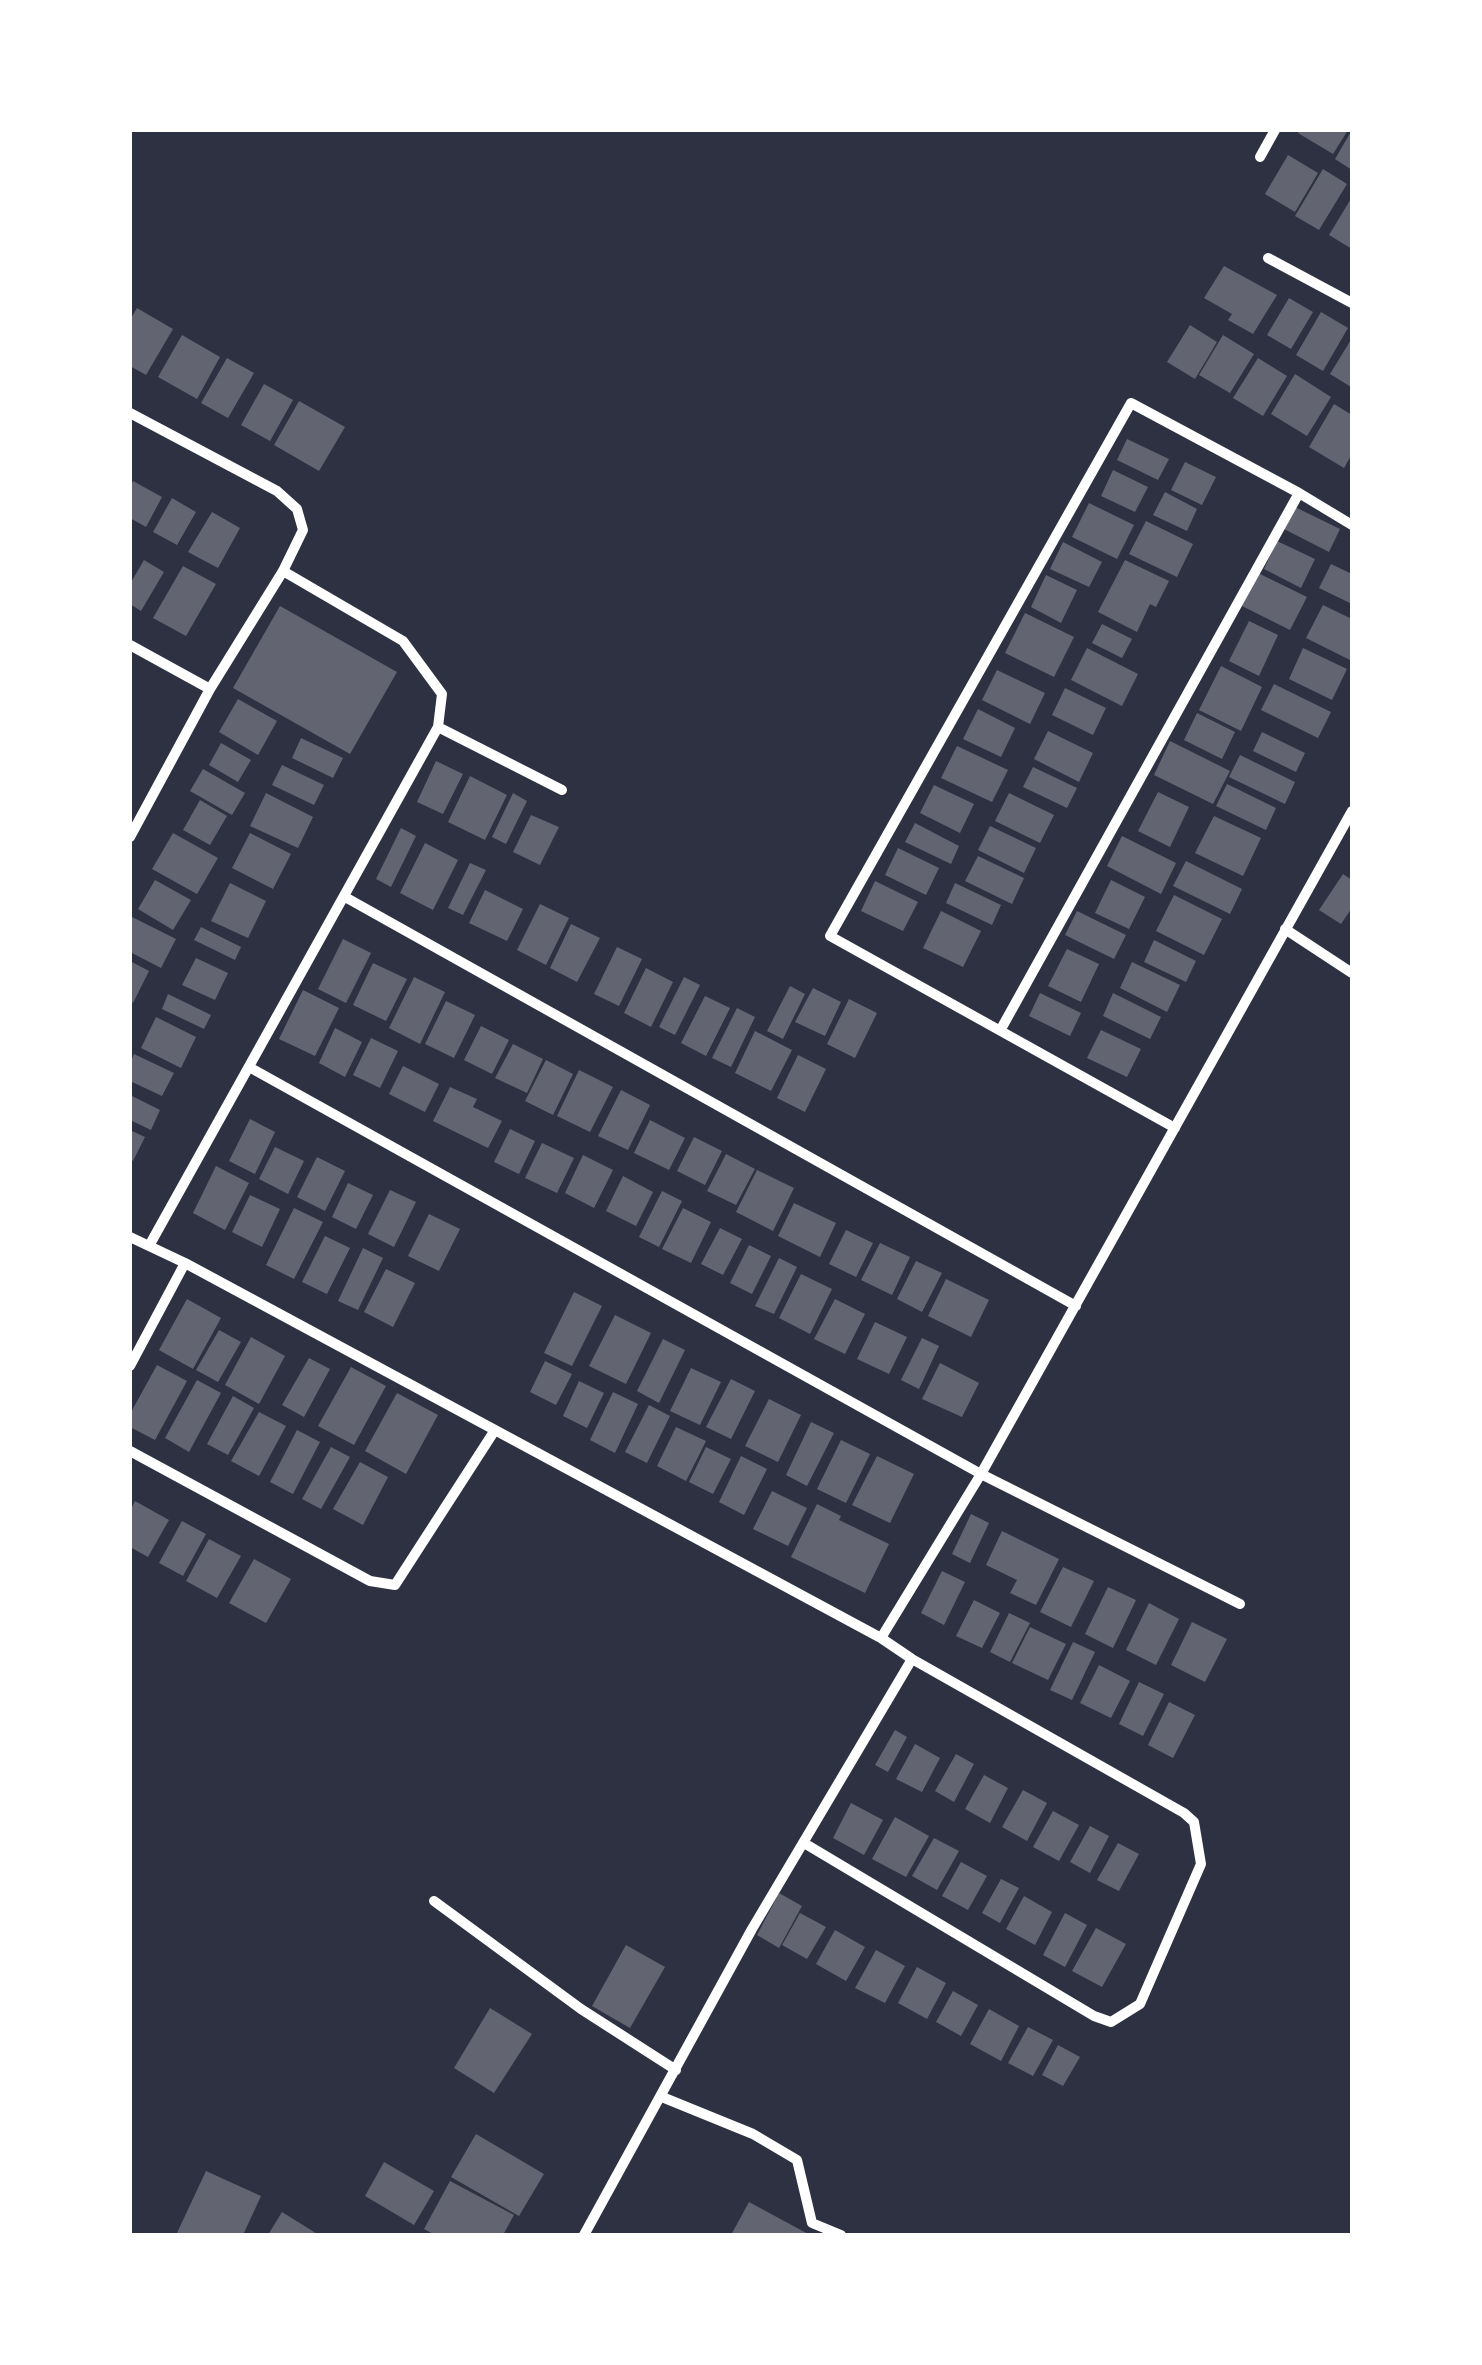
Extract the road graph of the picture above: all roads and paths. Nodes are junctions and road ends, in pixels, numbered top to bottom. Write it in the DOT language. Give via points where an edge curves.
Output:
graph roads {
  1 [pos="1275,130"];
  2 [pos="1260,157"];
  3 [pos="1268,258"];
  4 [pos="1352,303"];
  5 [pos="130,413"];
  6 [pos="1299,493"];
  7 [pos="1352,525"];
  8 [pos="283,571"];
  9 [pos="130,645"];
  10 [pos="210,689"];
  11 [pos="438,728"];
  12 [pos="562,790"];
  13 [pos="1352,811"];
  14 [pos="130,836"];
  15 [pos="345,897"];
  16 [pos="1285,928"];
  17 [pos="1352,973"];
  18 [pos="1001,1029"];
  19 [pos="249,1066"];
  20 [pos="1174,1128"];
  21 [pos="130,1237"];
  22 [pos="149,1246"];
  23 [pos="185,1263"];
  24 [pos="1076,1306"];
  25 [pos="130,1366"];
  26 [pos="495,1430"];
  27 [pos="130,1451"];
  28 [pos="981,1474"];
  29 [pos="1240,1604"];
  30 [pos="881,1638"];
  31 [pos="912,1660"];
  32 [pos="804,1843"];
  33 [pos="434,1901"];
  34 [pos="676,2070"];
  35 [pos="662,2097"];
  36 [pos="584,2235"];
  37 [pos="841,2235"];
  1 -- 2 [label="street"];
  3 -- 4 [label="street"];
  5 -- 8 [label="street" via="298,508 303,530"];
  6 -- 7 [label="street"];
  6 -- 18 [label="street"];
  6 -- 18 [label="street" via="1131,403 830,936"];
  8 -- 10 [label="street"];
  8 -- 11 [label="street" via="403,641 442,694"];
  9 -- 10 [label="street"];
  10 -- 14 [label="street"];
  11 -- 12 [label="street"];
  11 -- 15 [label="street"];
  13 -- 16 [label="street"];
  15 -- 19 [label="street"];
  15 -- 24 [label="street"];
  16 -- 17 [label="street"];
  16 -- 20 [label="street"];
  18 -- 20 [label="street"];
  19 -- 22 [label="street"];
  19 -- 28 [label="street"];
  20 -- 24 [label="street"];
  21 -- 22 [label="street"];
  22 -- 23 [label="street"];
  23 -- 25 [label="street"];
  23 -- 26 [label="street"];
  24 -- 28 [label="street"];
  26 -- 27 [label="street" via="396,1585 370,1581"];
  26 -- 30 [label="street"];
  28 -- 29 [label="street"];
  28 -- 30 [label="street"];
  30 -- 31 [label="street"];
  31 -- 32 [label="street"];
  31 -- 32 [label="street" via="1194,1822 1201,1864 1140,2004 1111,2022 1094,2016"];
  32 -- 34 [label="street"];
  33 -- 34 [label="street" via="581,2010"];
  34 -- 35 [label="street"];
  35 -- 36 [label="street"];
  35 -- 37 [label="street" via="797,2160 812,2223"];
}
